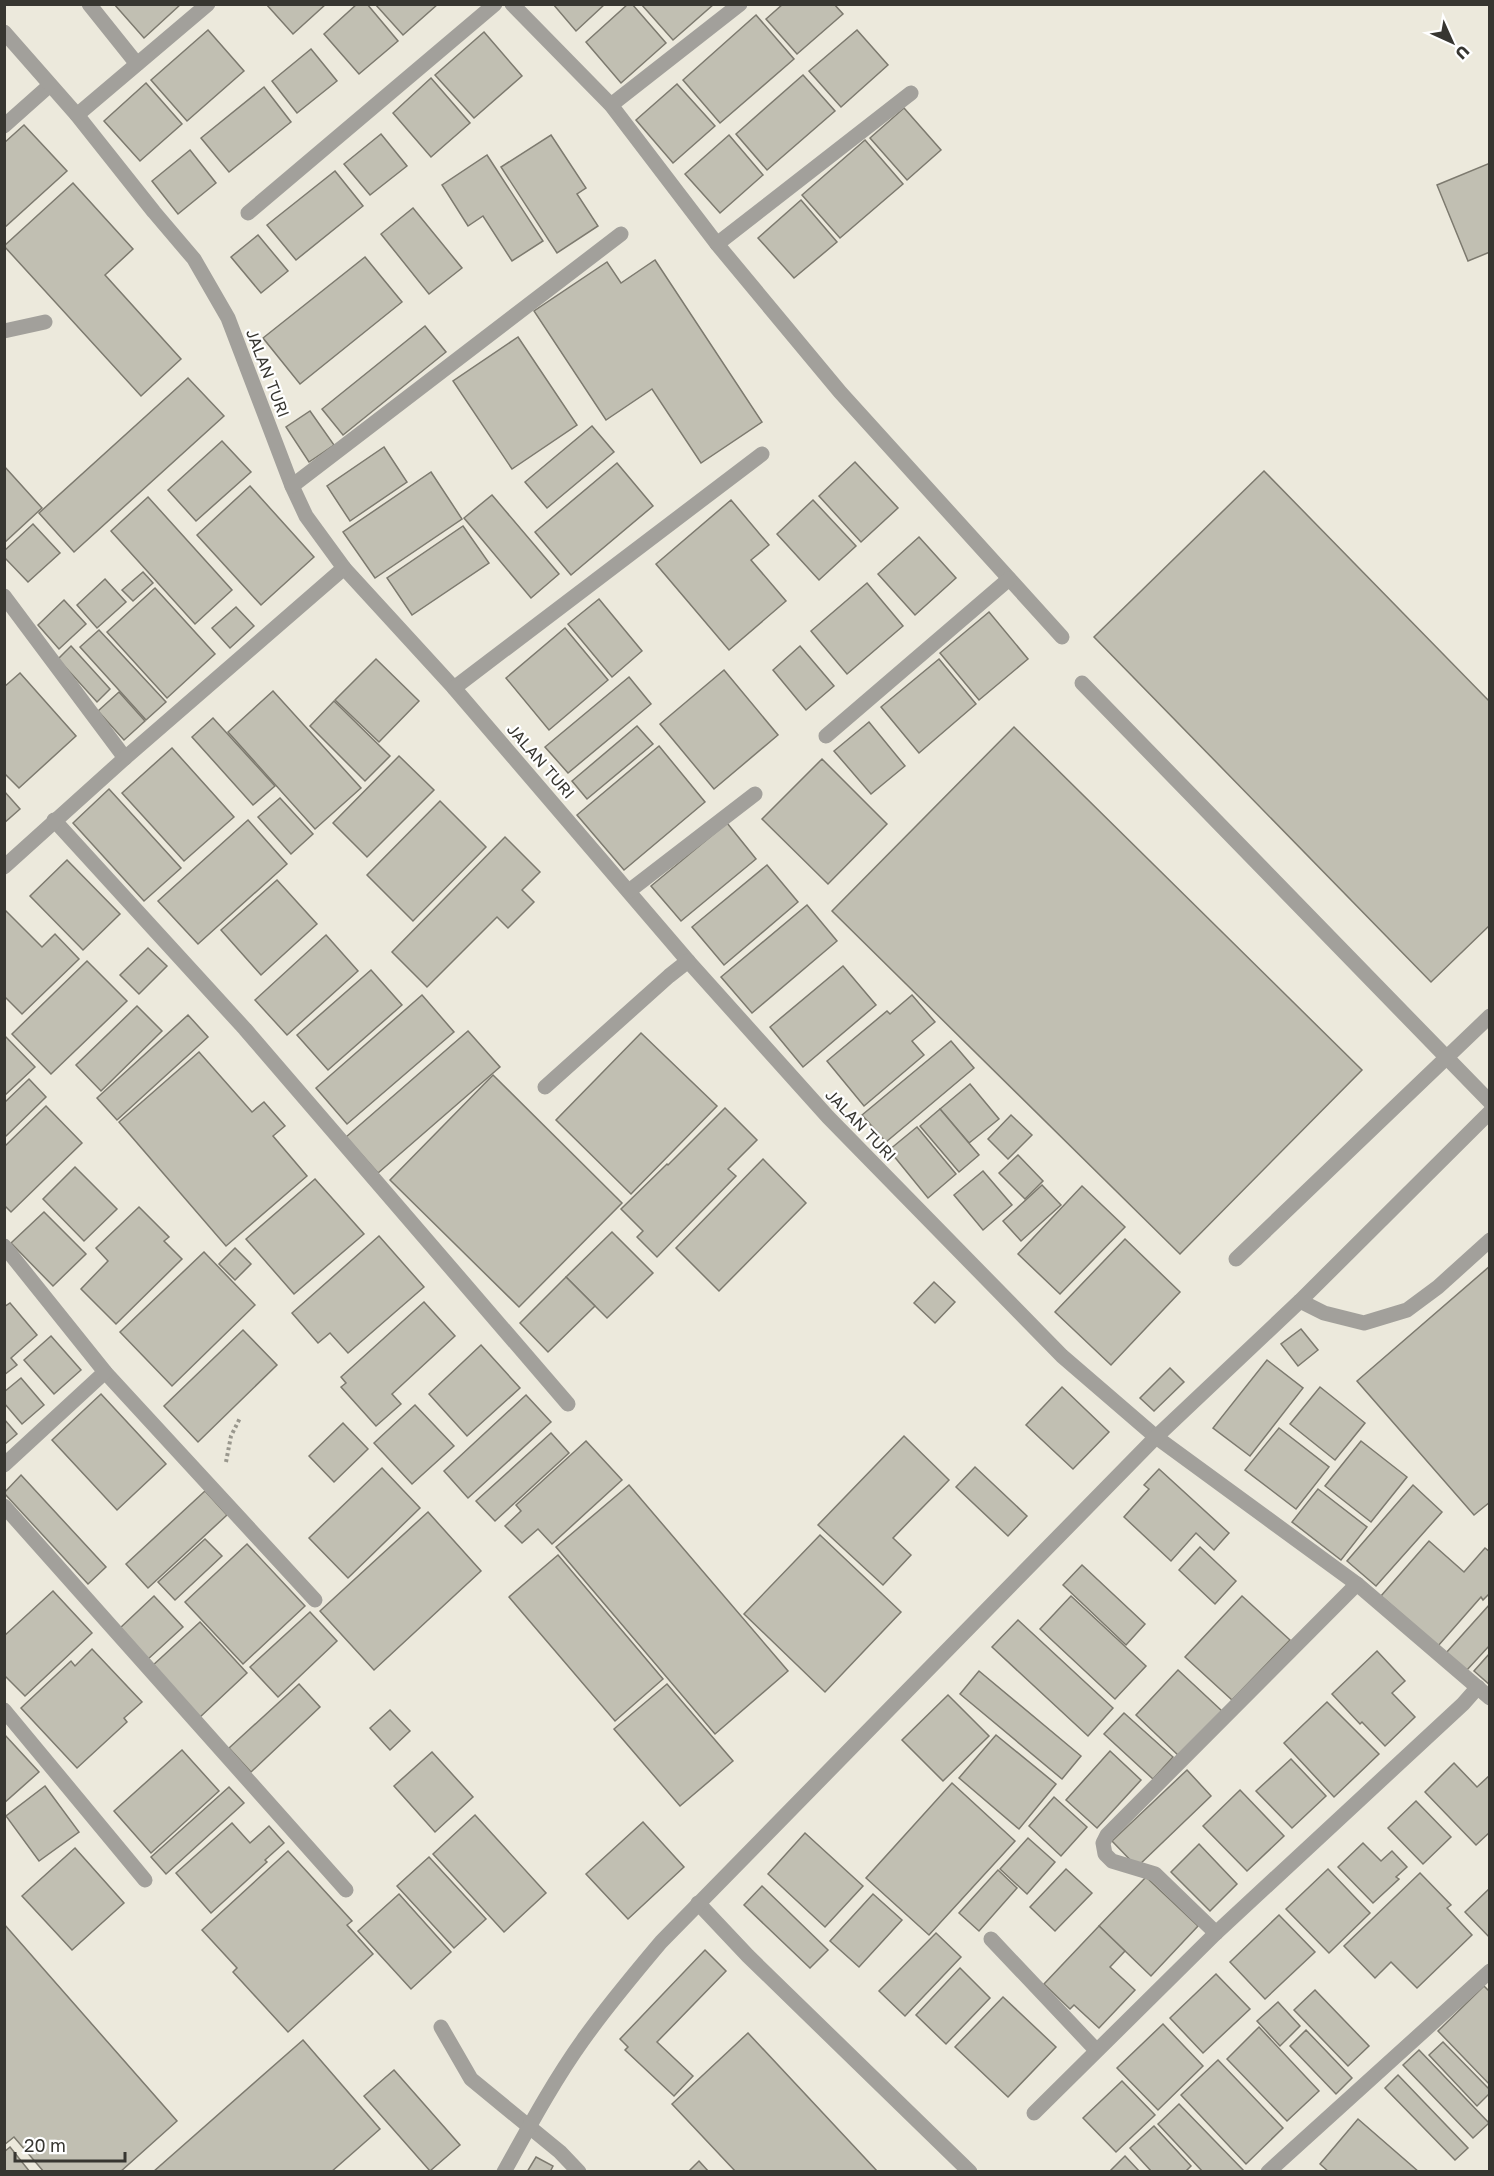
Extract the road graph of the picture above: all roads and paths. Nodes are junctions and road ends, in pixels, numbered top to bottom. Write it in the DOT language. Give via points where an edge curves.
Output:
graph roads {
  1 [pos="89,4"];
  2 [pos="208,4"];
  3 [pos="495,4"];
  4 [pos="512,4"];
  5 [pos="740,4"];
  6 [pos="4,32"];
  7 [pos="138,64"];
  8 [pos="50,85"];
  9 [pos="911,93"];
  10 [pos="611,105"];
  11 [pos="77,115"];
  12 [pos="4,126"];
  13 [pos="248,213"];
  14 [pos="621,234"];
  15 [pos="717,244"];
  16 [pos="45,322"];
  17 [pos="4,331"];
  18 [pos="762,454"];
  19 [pos="292,486"];
  20 [pos="344,568"];
  21 [pos="1009,579"];
  22 [pos="4,596"];
  23 [pos="1062,637"];
  24 [pos="1082,683"];
  25 [pos="454,688"];
  26 [pos="826,736"];
  27 [pos="125,758"];
  28 [pos="755,794"];
  29 [pos="54,820"];
  30 [pos="4,867"];
  31 [pos="629,891"];
  32 [pos="688,961"];
  33 [pos="1490,1016"];
  34 [pos="1447,1057"];
  35 [pos="545,1087"];
  36 [pos="1490,1102"];
  37 [pos="1490,1112"];
  38 [pos="1490,1240"];
  39 [pos="4,1246"];
  40 [pos="1236,1259"];
  41 [pos="1300,1301"];
  42 [pos="105,1372"];
  43 [pos="568,1404"];
  44 [pos="1156,1437"];
  45 [pos="4,1465"];
  46 [pos="4,1506"];
  47 [pos="1357,1584"];
  48 [pos="315,1600"];
  49 [pos="1478,1687"];
  50 [pos="1490,1698"];
  51 [pos="4,1710"];
  52 [pos="145,1880"];
  53 [pos="346,1890"];
  54 [pos="698,1903"];
  55 [pos="1216,1933"];
  56 [pos="991,1939"];
  57 [pos="1490,1971"];
  58 [pos="441,2027"];
  59 [pos="1096,2050"];
  60 [pos="1034,2112"];
  61 [pos="530,2125"];
  62 [pos="504,2172"];
  63 [pos="579,2172"];
  64 [pos="970,2172"];
  65 [pos="1268,2172"];
  1 -- 7 [label="street"];
  2 -- 7 [label="street"];
  3 -- 13 [label="street"];
  4 -- 10 [label="street"];
  5 -- 10 [label="street"];
  6 -- 8 [label="street, JALAN TURI"];
  7 -- 11 [label="street"];
  8 -- 11 [label="street, JALAN TURI"];
  8 -- 12 [label="street"];
  9 -- 15 [label="street"];
  10 -- 15 [label="street"];
  11 -- 19 [label="street, JALAN TURI" via="194,259 228,318"];
  14 -- 19 [label="street"];
  15 -- 21 [label="street" via="840,392"];
  16 -- 17 [label="street"];
  18 -- 25 [label="street"];
  19 -- 20 [label="street, JALAN TURI" via="306,516"];
  20 -- 25 [label="street, JALAN TURI"];
  20 -- 27 [label="street"];
  21 -- 23 [label="street"];
  21 -- 26 [label="street"];
  22 -- 27 [label="street"];
  24 -- 34 [label="street"];
  25 -- 31 [label="street, JALAN TURI"];
  27 -- 29 [label="street"];
  28 -- 31 [label="street"];
  29 -- 30 [label="street"];
  29 -- 43 [label="street" via="245,1029"];
  31 -- 32 [label="street, JALAN TURI"];
  32 -- 35 [label="street"];
  32 -- 44 [label="street, JALAN TURI" via="828,1118 984,1277 1062,1356"];
  33 -- 34 [label="street"];
  34 -- 36 [label="street"];
  34 -- 40 [label="street"];
  37 -- 41 [label="street"];
  38 -- 41 [label="street" via="1407,1310 1386,1317 1364,1323 1324,1313"];
  39 -- 42 [label="street"];
  41 -- 44 [label="street"];
  42 -- 45 [label="street"];
  42 -- 48 [label="street"];
  44 -- 47 [label="street, JALAN TURI"];
  44 -- 54 [label="street"];
  46 -- 53 [label="street"];
  47 -- 49 [label="street, JALAN TURI"];
  47 -- 55 [label="street" via="1102,1843 1112,1862 1155,1874"];
  49 -- 50 [label="street, JALAN TURI"];
  49 -- 55 [label="street"];
  51 -- 52 [label="street"];
  54 -- 61 [label="street" via="596,2022"];
  54 -- 64 [label="street"];
  55 -- 59 [label="street"];
  56 -- 59 [label="street"];
  57 -- 65 [label="street"];
  58 -- 61 [label="street" via="471,2079"];
  59 -- 60 [label="street"];
  61 -- 62 [label="street"];
  61 -- 63 [label="street"];
}
